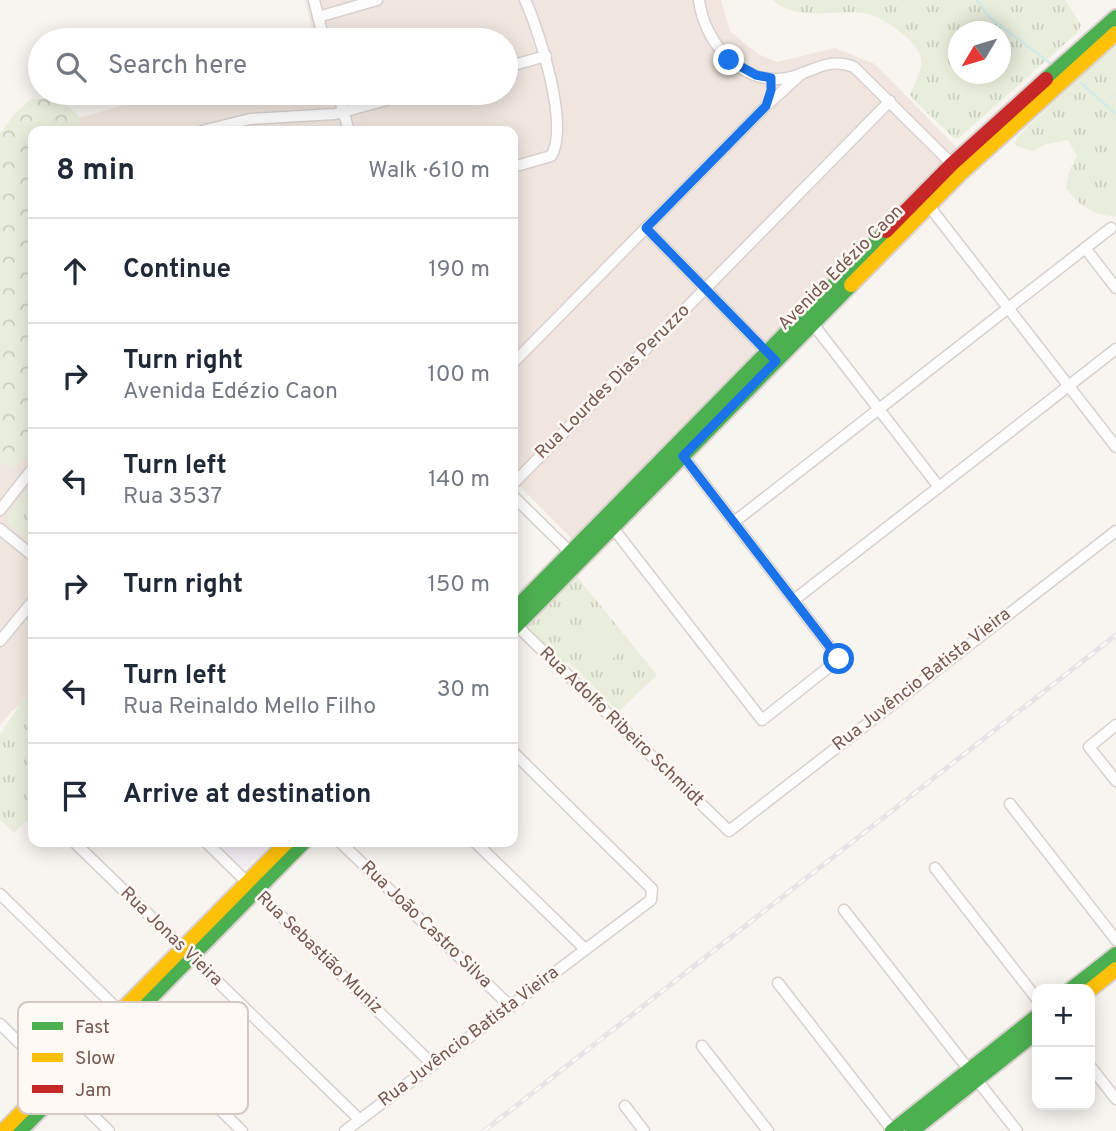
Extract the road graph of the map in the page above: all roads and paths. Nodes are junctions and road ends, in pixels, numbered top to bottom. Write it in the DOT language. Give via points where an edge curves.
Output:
graph roads {
  1 [pos="314,0"];
  2 [pos="377,0"];
  3 [pos="525,0"];
  4 [pos="699,0"];
  5 [pos="318,17"];
  6 [pos="1116,17"];
  7 [pos="321,28"];
  8 [pos="1116,33"];
  9 [pos="546,56"];
  10 [pos="518,64"];
  11 [pos="802,73"];
  12 [pos="771,78"];
  13 [pos="890,101"];
  14 [pos="341,105"];
  15 [pos="366,105"];
  16 [pos="766,106"];
  17 [pos="343,111"];
  18 [pos="222,126"];
  19 [pos="348,126"];
  20 [pos="518,166"];
  21 [pos="956,168"];
  22 [pos="929,206"];
  23 [pos="646,228"];
  24 [pos="1111,228"];
  25 [pos="1085,248"];
  26 [pos="1116,288"];
  27 [pos="705,289"];
  28 [pos="1008,308"];
  29 [pos="813,324"];
  30 [pos="1116,349"];
  31 [pos="772,356"];
  32 [pos="518,358"];
  33 [pos="1069,386"];
  34 [pos="878,410"];
  35 [pos="1116,447"];
  36 [pos="683,456"];
  37 [pos="28,474"];
  38 [pos="518,479"];
  39 [pos="939,487"];
  40 [pos="518,501"];
  41 [pos="0,510"];
  42 [pos="734,522"];
  43 [pos="612,528"];
  44 [pos="0,529"];
  45 [pos="1116,531"];
  46 [pos="28,552"];
  47 [pos="575,557"];
  48 [pos="794,600"];
  49 [pos="28,607"];
  50 [pos="518,618"];
  51 [pos="518,626"];
  52 [pos="0,641"];
  53 [pos="1116,725"];
  54 [pos="518,757"];
  55 [pos="1116,781"];
  56 [pos="1010,804"];
  57 [pos="729,831"];
  58 [pos="79,847"];
  59 [pos="211,847"];
  60 [pos="283,847"];
  61 [pos="298,847"];
  62 [pos="345,847"];
  63 [pos="480,847"];
  64 [pos="935,868"];
  65 [pos="251,887"];
  66 [pos="0,894"];
  67 [pos="844,911"];
  68 [pos="1116,940"];
  69 [pos="584,948"];
  70 [pos="187,952"];
  71 [pos="1116,954"];
  72 [pos="1116,969"];
  73 [pos="778,984"];
  74 [pos="1078,984"];
  75 [pos="1095,986"];
  76 [pos="1032,993"];
  77 [pos="110,1002"];
  78 [pos="138,1002"];
  79 [pos="238,1002"];
  80 [pos="511,1007"];
  81 [pos="248,1012"];
  82 [pos="1032,1021"];
  83 [pos="0,1024"];
  84 [pos="1032,1035"];
  85 [pos="18,1042"];
  86 [pos="702,1045"];
  87 [pos="432,1064"];
  88 [pos="1095,1072"];
  89 [pos="973,1075"];
  90 [pos="1116,1099"];
  91 [pos="625,1106"];
  92 [pos="22,1114"];
  93 [pos="33,1114"];
  94 [pos="92,1114"];
  95 [pos="220,1114"];
  96 [pos="359,1120"];
  97 [pos="235,1129"];
  98 [pos="3,1131"];
  99 [pos="19,1131"];
  100 [pos="109,1131"];
  101 [pos="345,1131"];
  102 [pos="644,1131"];
  103 [pos="768,1131"];
  104 [pos="892,1131"];
  105 [pos="912,1131"];
  106 [pos="1017,1131"];
  1 -- 5 [label="street"];
  2 -- 5 [label="street"];
  3 -- 9 [label="street"];
  4 -- 12 [label="street" via="705,26 719,50 742,68"];
  5 -- 7 [label="street"];
  6 -- 21 [label="main road, Avenida Edézio Caon"];
  8 -- 21 [label="main road, Avenida Edézio Caon"];
  9 -- 10 [label="street"];
  9 -- 20 [label="street" via="555,150 544,159"];
  11 -- 12 [label="street"];
  11 -- 13 [label="street" via="828,63 846,63"];
  11 -- 16 [label="street"];
  12 -- 16 [label="street"];
  13 -- 21 [label="street"];
  13 -- 27 [label="street, Rua Lourdes Dias Peruzzo"];
  14 -- 17 [label="street"];
  15 -- 17 [label="street"];
  16 -- 23 [label="street"];
  17 -- 18 [label="street" via="250,119"];
  17 -- 19 [label="street"];
  21 -- 22 [label="main road, Avenida Edézio Caon"];
  21 -- 31 [label="main road, Avenida Edézio Caon"];
  22 -- 28 [label="street"];
  22 -- 29 [label="main road, Avenida Edézio Caon"];
  23 -- 27 [label="street"];
  23 -- 32 [label="street"];
  24 -- 25 [label="street"];
  25 -- 26 [label="street"];
  25 -- 28 [label="street"];
  27 -- 31 [label="street"];
  27 -- 38 [label="street, Rua Lourdes Dias Peruzzo"];
  28 -- 33 [label="street"];
  28 -- 34 [label="street"];
  29 -- 31 [label="main road, Avenida Edézio Caon"];
  29 -- 34 [label="street"];
  30 -- 33 [label="street"];
  31 -- 36 [label="main road, Avenida Edézio Caon"];
  31 -- 47 [label="main road, Avenida Edézio Caon"];
  33 -- 35 [label="street"];
  33 -- 39 [label="street"];
  34 -- 39 [label="street"];
  34 -- 42 [label="street"];
  36 -- 42 [label="street"];
  36 -- 43 [label="main road, Avenida Edézio Caon"];
  37 -- 41 [label="street"];
  39 -- 48 [label="street"];
  40 -- 47 [label="street"];
  42 -- 48 [label="street"];
  43 -- 47 [label="main road, Avenida Edézio Caon"];
  43 -- 48 [label="street" via="762,720 839,659"];
  44 -- 46 [label="street"];
  45 -- 57 [label="street, Rua Juvêncio Batista Vieira"];
  47 -- 50 [label="main road, Avenida Edézio Caon"];
  49 -- 52 [label="street"];
  51 -- 57 [label="street, Rua Adolfo Ribeiro Schmidt"];
  53 -- 55 [label="street" via="1089,747"];
  54 -- 69 [label="street, Rua Juvêncio Batista Vieira" via="652,889 651,900"];
  56 -- 68 [label="street"];
  58 -- 70 [label="street, Rua Jonas Vieira"];
  59 -- 65 [label="street, Rua Sebastião Muniz"];
  60 -- 65 [label="main road"];
  61 -- 65 [label="main road"];
  62 -- 80 [label="street, Rua João Castro Silva"];
  63 -- 69 [label="street"];
  64 -- 76 [label="street"];
  65 -- 70 [label="main road"];
  65 -- 87 [label="street, Rua Sebastião Muniz"];
  66 -- 77 [label="street"];
  67 -- 89 [label="street"];
  69 -- 80 [label="street, Rua Juvêncio Batista Vieira"];
  70 -- 78 [label="main road"];
  70 -- 79 [label="street, Rua Jonas Vieira"];
  71 -- 74 [label="main road"];
  72 -- 75 [label="main road"];
  73 -- 104 [label="street"];
  80 -- 87 [label="street, Rua Juvêncio Batista Vieira"];
  81 -- 96 [label="street, Rua Jonas Vieira"];
  82 -- 89 [label="main road"];
  83 -- 85 [label="street"];
  84 -- 89 [label="main road"];
  86 -- 103 [label="street"];
  87 -- 96 [label="street, Rua Juvêncio Batista Vieira"];
  88 -- 90 [label="street"];
  89 -- 104 [label="main road"];
  89 -- 105 [label="main road"];
  89 -- 106 [label="street"];
  91 -- 102 [label="street"];
  92 -- 98 [label="main road"];
  93 -- 99 [label="main road"];
  94 -- 100 [label="street"];
  95 -- 97 [label="street"];
  96 -- 101 [label="street, Rua Juvêncio Batista Vieira"];
}
